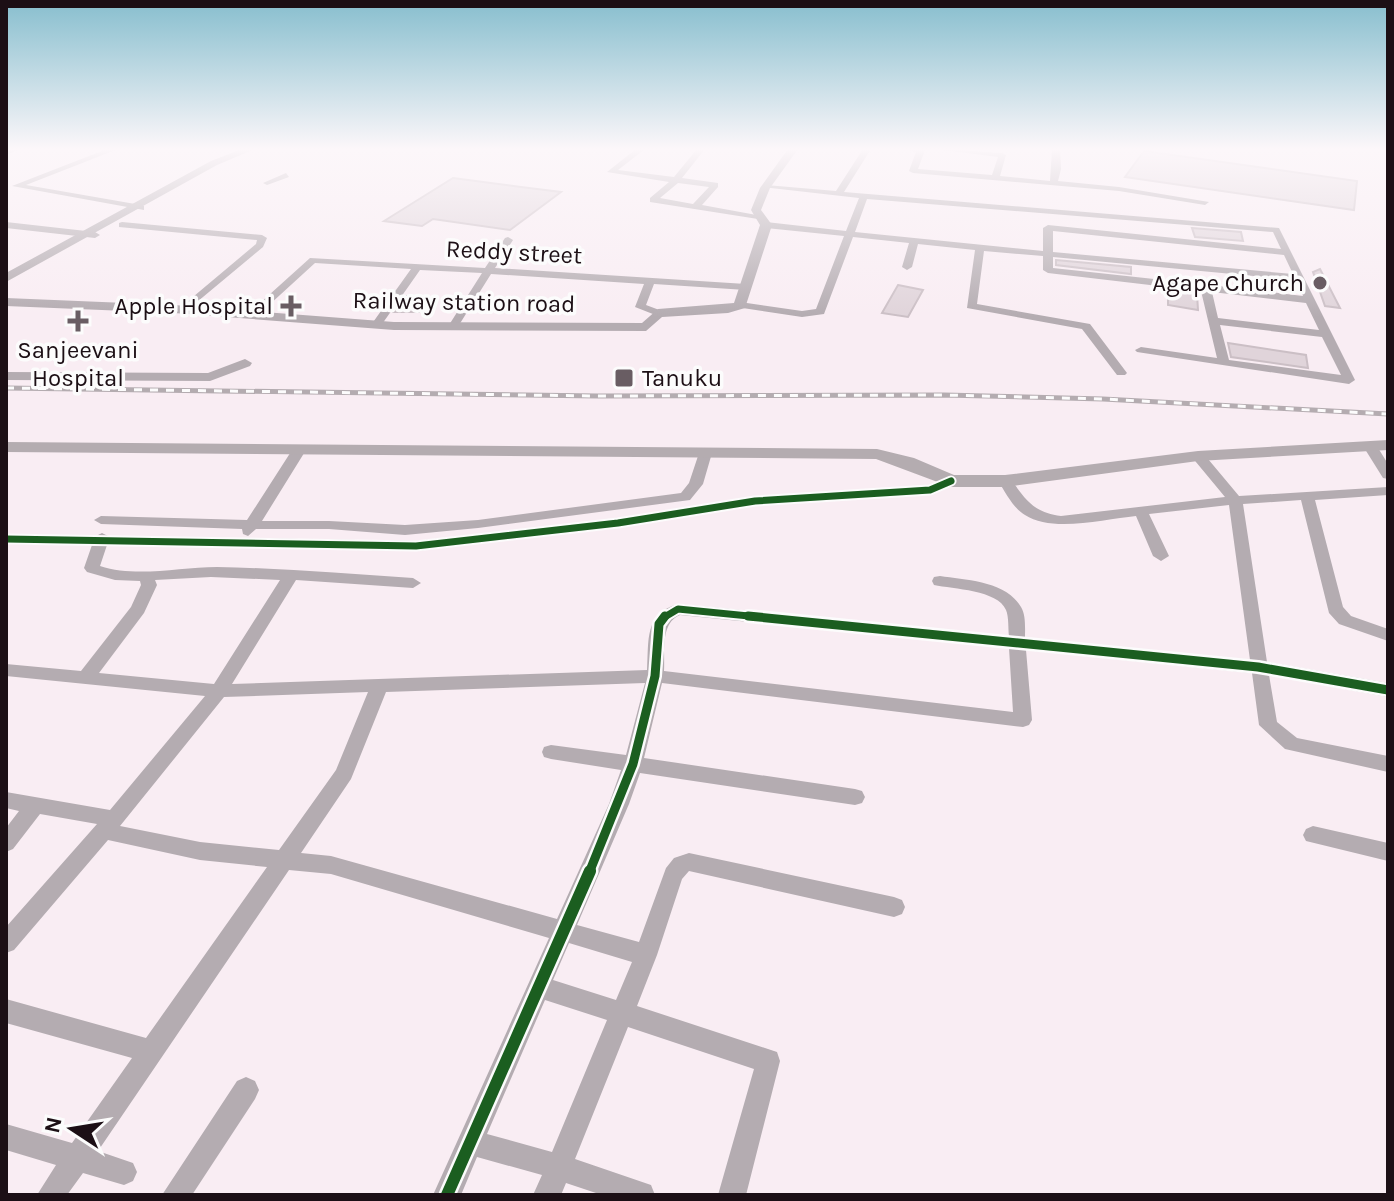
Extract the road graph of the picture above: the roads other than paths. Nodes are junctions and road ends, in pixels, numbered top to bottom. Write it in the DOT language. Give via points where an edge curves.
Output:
graph roads {
  1 [pos="127,205"];
  2 [pos="141,205"];
  3 [pos="156,205"];
  4 [pos="679,205"];
  5 [pos="697,205"];
  6 [pos="758,205"];
  7 [pos="861,205"];
  8 [pos="981,205"];
  9 [pos="1132,205"];
  10 [pos="138,207"];
  11 [pos="694,208"];
  12 [pos="1136,217"];
  13 [pos="762,221"];
  14 [pos="7,225"];
  15 [pos="122,225"];
  16 [pos="89,235"];
  17 [pos="851,235"];
  18 [pos="1144,238"];
  19 [pos="508,240"];
  20 [pos="914,241"];
  21 [pos="1190,243"];
  22 [pos="980,248"];
  23 [pos="1048,254"];
  24 [pos="1291,257"];
  25 [pos="417,267"];
  26 [pos="907,267"];
  27 [pos="1201,268"];
  28 [pos="489,271"];
  29 [pos="1301,278"];
  30 [pos="6,280"];
  31 [pos="650,281"];
  32 [pos="746,287"];
  33 [pos="1205,289"];
  34 [pos="6,290"];
  35 [pos="1311,300"];
  36 [pos="6,302"];
  37 [pos="740,305"];
  38 [pos="185,309"];
  39 [pos="658,313"];
  40 [pos="253,314"];
  41 [pos="1213,321"];
  42 [pos="376,325"];
  43 [pos="454,325"];
  44 [pos="1327,334"];
  45 [pos="1141,350"];
  46 [pos="245,363"];
  47 [pos="1224,363"];
  48 [pos="1121,373"];
  49 [pos="6,376"];
  50 [pos="1379,446"];
  51 [pos="6,447"];
  52 [pos="299,450"];
  53 [pos="705,453"];
  54 [pos="1198,456"];
  55 [pos="1388,475"];
  56 [pos="951,481"];
  57 [pos="1005,481"];
  58 [pos="1388,491"];
  59 [pos="1307,497"];
  60 [pos="1235,500"];
  61 [pos="1140,509"];
  62 [pos="101,520"];
  63 [pos="252,525"];
  64 [pos="102,538"];
  65 [pos="6,539"];
  66 [pos="241,543"];
  67 [pos="1161,556"];
  68 [pos="291,575"];
  69 [pos="146,578"];
  70 [pos="940,581"];
  71 [pos="413,583"];
  72 [pos="1388,635"];
  73 [pos="1016,642"];
  74 [pos="1258,667"];
  75 [pos="8,673"];
  76 [pos="655,676"];
  77 [pos="85,678"];
  78 [pos="379,686"];
  79 [pos="1388,690"];
  80 [pos="219,691"];
  81 [pos="551,752"];
  82 [pos="633,764"];
  83 [pos="1388,764"];
  84 [pos="855,797"];
  85 [pos="6,800"];
  86 [pos="36,804"];
  87 [pos="109,825"];
  88 [pos="1313,835"];
  89 [pos="6,843"];
  90 [pos="1388,852"];
  91 [pos="282,860"];
  92 [pos="894,907"];
  93 [pos="564,933"];
  94 [pos="6,943"];
  95 [pos="646,955"];
  96 [pos="541,987"];
  97 [pos="6,1011"];
  98 [pos="622,1014"];
  99 [pos="149,1051"];
  100 [pos="246,1090"];
  101 [pos="6,1137"];
  102 [pos="472,1143"];
  103 [pos="77,1158"];
  104 [pos="559,1167"];
  105 [pos="124,1172"];
  106 [pos="51,1195"];
  107 [pos="176,1195"];
  108 [pos="447,1195"];
  109 [pos="547,1195"];
  110 [pos="641,1195"];
  111 [pos="732,1195"];
  1 -- 10 [label="street"];
  2 -- 10 [label="street"];
  3 -- 15 [label="street"];
  4 -- 11 [label="street"];
  5 -- 11 [label="street"];
  6 -- 13 [label="street"];
  7 -- 17 [label="street"];
  8 -- 12 [label="street"];
  9 -- 12 [label="street"];
  10 -- 16 [label="street"];
  11 -- 13 [label="street"];
  12 -- 18 [label="street"];
  12 -- 24 [label="street" via="1276,230"];
  13 -- 17 [label="street"];
  13 -- 32 [label="street"];
  14 -- 16 [label="street"];
  15 -- 34 [label="street"];
  15 -- 38 [label="street" via="262,238"];
  16 -- 30 [label="street"];
  16 -- 30 [label="street" via="35,269"];
  17 -- 20 [label="street"];
  17 -- 37 [label="street" via="820,312"];
  18 -- 21 [label="street"];
  18 -- 23 [label="street" via="1048,228"];
  19 -- 28 [label="street"];
  20 -- 22 [label="street"];
  20 -- 26 [label="street"];
  21 -- 24 [label="street"];
  21 -- 27 [label="street"];
  22 -- 23 [label="street"];
  22 -- 48 [label="street" via="971,306 1086,326"];
  23 -- 27 [label="street"];
  23 -- 33 [label="street" via="1048,270"];
  24 -- 29 [label="street"];
  25 -- 28 [label="street, Reddy street"];
  25 -- 40 [label="street, Reddy street" via="313,260"];
  25 -- 42 [label="street"];
  27 -- 29 [label="street"];
  27 -- 33 [label="street"];
  28 -- 31 [label="street, Reddy street"];
  28 -- 43 [label="street"];
  29 -- 35 [label="street"];
  31 -- 32 [label="street, Reddy street"];
  31 -- 39 [label="street" via="640,307"];
  32 -- 37 [label="street"];
  33 -- 35 [label="street"];
  33 -- 41 [label="street"];
  35 -- 44 [label="street"];
  36 -- 38 [label="street, Railway station road"];
  37 -- 39 [label="street, Railway station road"];
  38 -- 40 [label="street, Railway station road"];
  39 -- 43 [label="street, Railway station road" via="646,327"];
  40 -- 42 [label="street, Railway station road"];
  41 -- 44 [label="street"];
  41 -- 47 [label="street"];
  42 -- 43 [label="street, Railway station road"];
  44 -- 47 [label="street" via="1349,380"];
  45 -- 47 [label="street"];
  46 -- 49 [label="street" via="210,377"];
  50 -- 54 [label="main road"];
  50 -- 55 [label="street"];
  51 -- 52 [label="main road"];
  52 -- 53 [label="main road"];
  52 -- 63 [label="street"];
  53 -- 56 [label="main road" via="877,454"];
  53 -- 63 [label="street" via="696,484 685,497 670,500 405,530"];
  54 -- 57 [label="main road"];
  54 -- 60 [label="street"];
  56 -- 57 [label="main road"];
  56 -- 66 [label="street" via="930,490 755,501 476,541 416,546"];
  57 -- 61 [label="street" via="1027,513 1038,519"];
  58 -- 59 [label="street"];
  59 -- 60 [label="street"];
  59 -- 72 [label="street" via="1335,609 1345,620"];
  60 -- 61 [label="street"];
  60 -- 74 [label="street"];
  61 -- 67 [label="street"];
  62 -- 63 [label="street"];
  63 -- 66 [label="street"];
  64 -- 65 [label="street"];
  64 -- 66 [label="street"];
  64 -- 69 [label="street" via="92,568"];
  68 -- 69 [label="street" via="185,573"];
  68 -- 71 [label="street"];
  68 -- 80 [label="street"];
  69 -- 77 [label="street" via="149,585 138,609"];
  70 -- 73 [label="street" via="1008,599 1015,610"];
  73 -- 74 [label="street"];
  73 -- 76 [label="street" via="678,609 659,624"];
  73 -- 76 [label="street" via="1023,720"];
  74 -- 79 [label="street"];
  74 -- 83 [label="street" via="1268,725 1278,735 1292,744"];
  75 -- 77 [label="street"];
  76 -- 78 [label="street"];
  76 -- 82 [label="street"];
  77 -- 80 [label="street"];
  78 -- 80 [label="street"];
  78 -- 91 [label="street" via="344,774"];
  80 -- 87 [label="street"];
  81 -- 82 [label="street"];
  82 -- 84 [label="street"];
  82 -- 93 [label="street"];
  85 -- 86 [label="street"];
  86 -- 87 [label="street"];
  86 -- 89 [label="street"];
  87 -- 91 [label="street" via="200,851"];
  87 -- 94 [label="street"];
  88 -- 90 [label="street"];
  91 -- 93 [label="street" via="331,865"];
  91 -- 99 [label="street"];
  92 -- 95 [label="street" via="683,863 673,875"];
  93 -- 95 [label="street"];
  93 -- 96 [label="street"];
  95 -- 98 [label="street"];
  96 -- 98 [label="street"];
  96 -- 102 [label="street"];
  97 -- 99 [label="street"];
  98 -- 104 [label="street"];
  98 -- 111 [label="street" via="768,1061"];
  99 -- 103 [label="street"];
  100 -- 107 [label="street"];
  101 -- 103 [label="street"];
  102 -- 104 [label="street"];
  102 -- 108 [label="street"];
  103 -- 105 [label="street"];
  103 -- 106 [label="street"];
  104 -- 109 [label="street"];
  104 -- 110 [label="street"];
}
